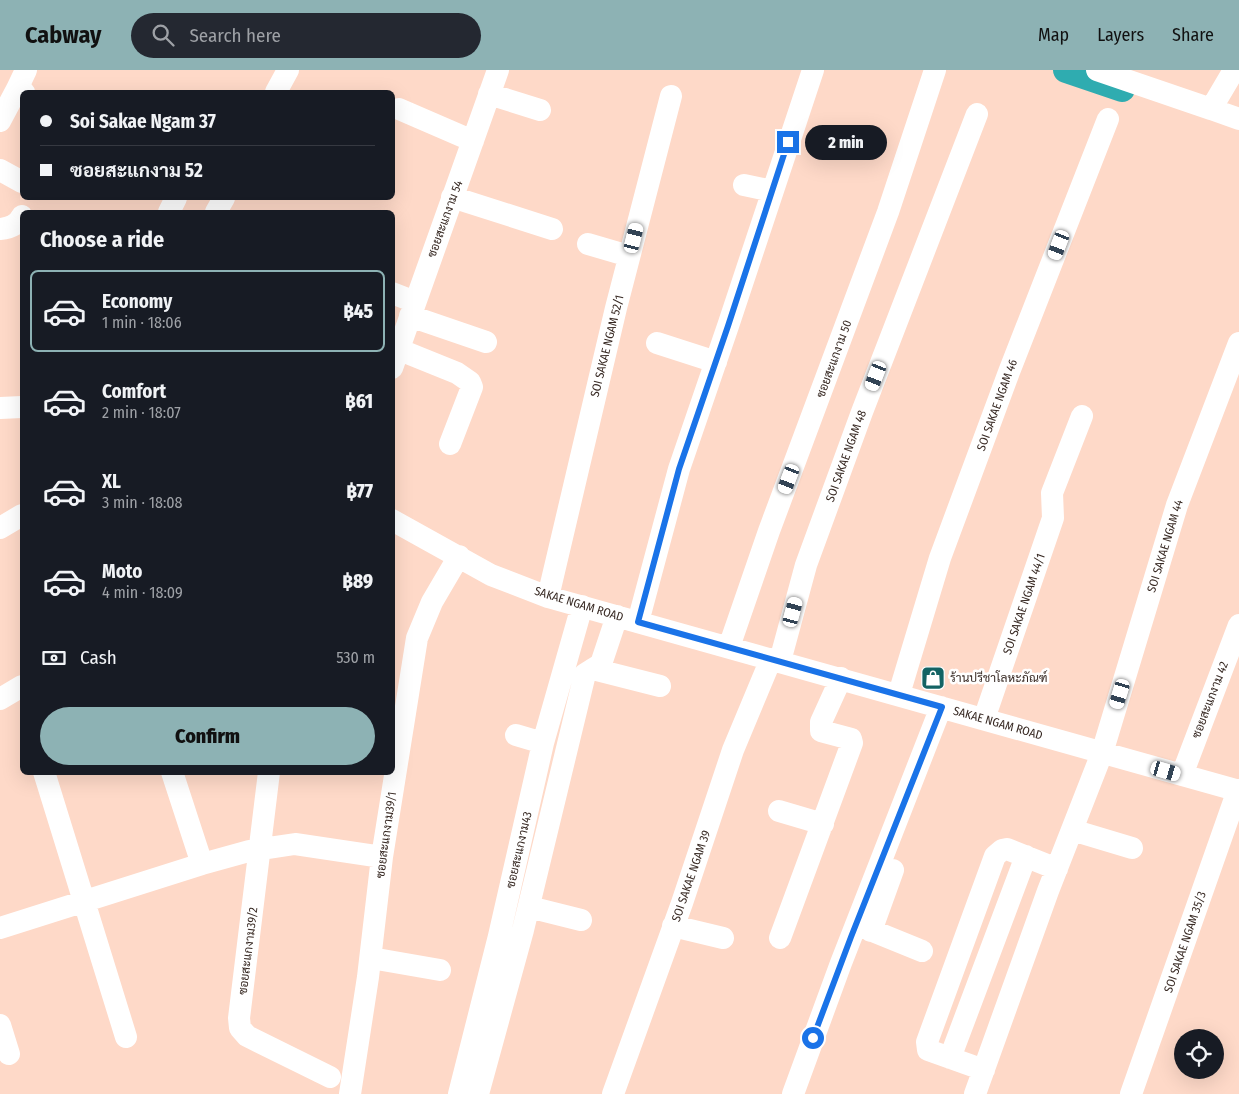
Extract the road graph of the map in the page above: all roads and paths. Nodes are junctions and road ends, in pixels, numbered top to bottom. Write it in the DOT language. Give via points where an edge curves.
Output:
graph roads {
  1 [pos="288,70"];
  2 [pos="498,70"];
  3 [pos="812,70"];
  4 [pos="936,70"];
  5 [pos="1097,70"];
  6 [pos="1234,70"];
  7 [pos="22,84"];
  8 [pos="277,90"];
  9 [pos="489,94"];
  10 [pos="671,96"];
  11 [pos="400,109"];
  12 [pos="1211,109"];
  13 [pos="540,110"];
  14 [pos="977,114"];
  15 [pos="1108,119"];
  16 [pos="1239,119"];
  17 [pos="0,121"];
  18 [pos="472,141"];
  19 [pos="0,170"];
  20 [pos="20,181"];
  21 [pos="744,185"];
  22 [pos="772,191"];
  23 [pos="452,198"];
  24 [pos="20,220"];
  25 [pos="552,228"];
  26 [pos="0,229"];
  27 [pos="588,244"];
  28 [pos="630,256"];
  29 [pos="395,295"];
  30 [pos="413,309"];
  31 [pos="486,342"];
  32 [pos="657,343"];
  33 [pos="1239,343"];
  34 [pos="396,359"];
  35 [pos="716,362"];
  36 [pos="0,408"];
  37 [pos="20,408"];
  38 [pos="1082,416"];
  39 [pos="450,444"];
  40 [pos="20,516"];
  41 [pos="395,522"];
  42 [pos="0,528"];
  43 [pos="459,556"];
  44 [pos="548,597"];
  45 [pos="582,606"];
  46 [pos="617,616"];
  47 [pos="638,622"];
  48 [pos="1239,625"];
  49 [pos="729,647"];
  50 [pos="776,660"];
  51 [pos="593,668"];
  52 [pos="841,678"];
  53 [pos="660,686"];
  54 [pos="20,687"];
  55 [pos="899,694"];
  56 [pos="0,699"];
  57 [pos="942,707"];
  58 [pos="984,719"];
  59 [pos="516,736"];
  60 [pos="543,743"];
  61 [pos="1102,753"];
  62 [pos="45,775"];
  63 [pos="173,775"];
  64 [pos="269,775"];
  65 [pos="1182,775"];
  66 [pos="1239,790"];
  67 [pos="779,811"];
  68 [pos="823,824"];
  69 [pos="1072,830"];
  70 [pos="906,834"];
  71 [pos="1132,848"];
  72 [pos="260,850"];
  73 [pos="382,857"];
  74 [pos="202,864"];
  75 [pos="1057,868"];
  76 [pos="84,902"];
  77 [pos="529,907"];
  78 [pos="581,920"];
  79 [pos="674,926"];
  80 [pos="0,928"];
  81 [pos="863,928"];
  82 [pos="723,938"];
  83 [pos="780,938"];
  84 [pos="922,951"];
  85 [pos="370,958"];
  86 [pos="440,970"];
  87 [pos="0,1025"];
  88 [pos="126,1037"];
  89 [pos="10,1054"];
  90 [pos="984,1070"];
  91 [pos="330,1077"];
  92 [pos="350,1094"];
  93 [pos="459,1094"];
  94 [pos="478,1094"];
  95 [pos="613,1094"];
  96 [pos="793,1094"];
  97 [pos="975,1094"];
  98 [pos="1131,1094"];
  1 -- 8 [label="street"];
  2 -- 9 [label="street, ซอยสะแกงาม 54"];
  3 -- 22 [label="street"];
  4 -- 49 [label="street, ซอยสะแกงาม 50" via="888,212"];
  5 -- 12 [label="street"];
  6 -- 12 [label="street"];
  7 -- 17 [label="street"];
  9 -- 13 [label="street"];
  9 -- 18 [label="street, ซอยสะแกงาม 54"];
  10 -- 28 [label="street, SOI SAKAE NGAM 52/1"];
  11 -- 18 [label="street"];
  12 -- 16 [label="street"];
  14 -- 50 [label="street, SOI SAKAE NGAM 48" via="862,412 806,565"];
  15 -- 55 [label="street, SOI SAKAE NGAM 46" via="940,558"];
  18 -- 23 [label="street, ซอยสะแกงาม 54"];
  19 -- 20 [label="street"];
  21 -- 22 [label="street"];
  22 -- 35 [label="street"];
  23 -- 25 [label="street"];
  23 -- 30 [label="street, ซอยสะแกงาม 54"];
  24 -- 26 [label="street" via="14,226"];
  27 -- 28 [label="street"];
  28 -- 44 [label="street, SOI SAKAE NGAM 52/1"];
  29 -- 30 [label="street"];
  30 -- 31 [label="street"];
  30 -- 34 [label="street, ซอยสะแกงาม 54"];
  32 -- 35 [label="street"];
  33 -- 61 [label="street, SOI SAKAE NGAM 44" via="1178,505"];
  34 -- 39 [label="street" via="457,373 470,382 472,387"];
  35 -- 47 [label="street" via="679,469"];
  36 -- 37 [label="street"];
  38 -- 58 [label="street, SOI SAKAE NGAM 44/1" via="1052,493 1053,518"];
  40 -- 42 [label="street"];
  41 -- 43 [label="street, SAKAE NGAM ROAD"];
  43 -- 44 [label="street, SAKAE NGAM ROAD" via="492,575"];
  43 -- 73 [label="street, ซอยสะแกงาม39/1" via="432,602 417,638"];
  44 -- 45 [label="street, SAKAE NGAM ROAD"];
  45 -- 46 [label="street, SAKAE NGAM ROAD"];
  45 -- 60 [label="street, ซอยสะแกงาม43"];
  46 -- 47 [label="street, SAKAE NGAM ROAD"];
  46 -- 51 [label="street" via="601,664"];
  47 -- 49 [label="street, SAKAE NGAM ROAD"];
  48 -- 65 [label="street, ซอยสะแกงาม 42"];
  49 -- 50 [label="street, SAKAE NGAM ROAD"];
  50 -- 52 [label="street, SAKAE NGAM ROAD"];
  50 -- 79 [label="street, SOI SAKAE NGAM 39" via="733,750"];
  51 -- 53 [label="street"];
  51 -- 77 [label="street" via="586,674"];
  52 -- 55 [label="street, SAKAE NGAM ROAD"];
  52 -- 68 [label="street" via="821,722 821,731 851,739 852,743"];
  54 -- 56 [label="street"];
  55 -- 57 [label="street, SAKAE NGAM ROAD"];
  57 -- 58 [label="street, SAKAE NGAM ROAD"];
  57 -- 81 [label="street"];
  58 -- 61 [label="street, SAKAE NGAM ROAD"];
  59 -- 60 [label="street"];
  60 -- 93 [label="street, ซอยสะแกงาม43"];
  61 -- 65 [label="street, SAKAE NGAM ROAD"];
  61 -- 69 [label="street, SOI SAKAE NGAM 44"];
  62 -- 76 [label="street"];
  63 -- 74 [label="street"];
  64 -- 72 [label="street, ซอยสะแกงาม39/2"];
  65 -- 66 [label="street, SAKAE NGAM ROAD"];
  66 -- 98 [label="street, SOI SAKAE NGAM 35/3"];
  67 -- 68 [label="street"];
  68 -- 83 [label="street"];
  69 -- 71 [label="street"];
  69 -- 75 [label="street, SOI SAKAE NGAM 44"];
  70 -- 81 [label="street"];
  72 -- 73 [label="street" via="295,844"];
  72 -- 74 [label="street"];
  72 -- 91 [label="street, ซอยสะแกงาม39/2" via="240,1028 247,1036"];
  73 -- 85 [label="street, ซอยสะแกงาม39/1"];
  74 -- 76 [label="street"];
  75 -- 90 [label="street, SOI SAKAE NGAM 44"];
  75 -- 90 [label="street" via="1026,856 950,1058"];
  76 -- 80 [label="street"];
  76 -- 88 [label="street"];
  77 -- 78 [label="street"];
  77 -- 94 [label="street"];
  79 -- 82 [label="street"];
  79 -- 95 [label="street, SOI SAKAE NGAM 39"];
  81 -- 84 [label="street"];
  81 -- 96 [label="street"];
  85 -- 86 [label="street"];
  85 -- 92 [label="street, ซอยสะแกงาม39/1"];
  87 -- 89 [label="street"];
  90 -- 97 [label="street, SOI SAKAE NGAM 44"];
}
